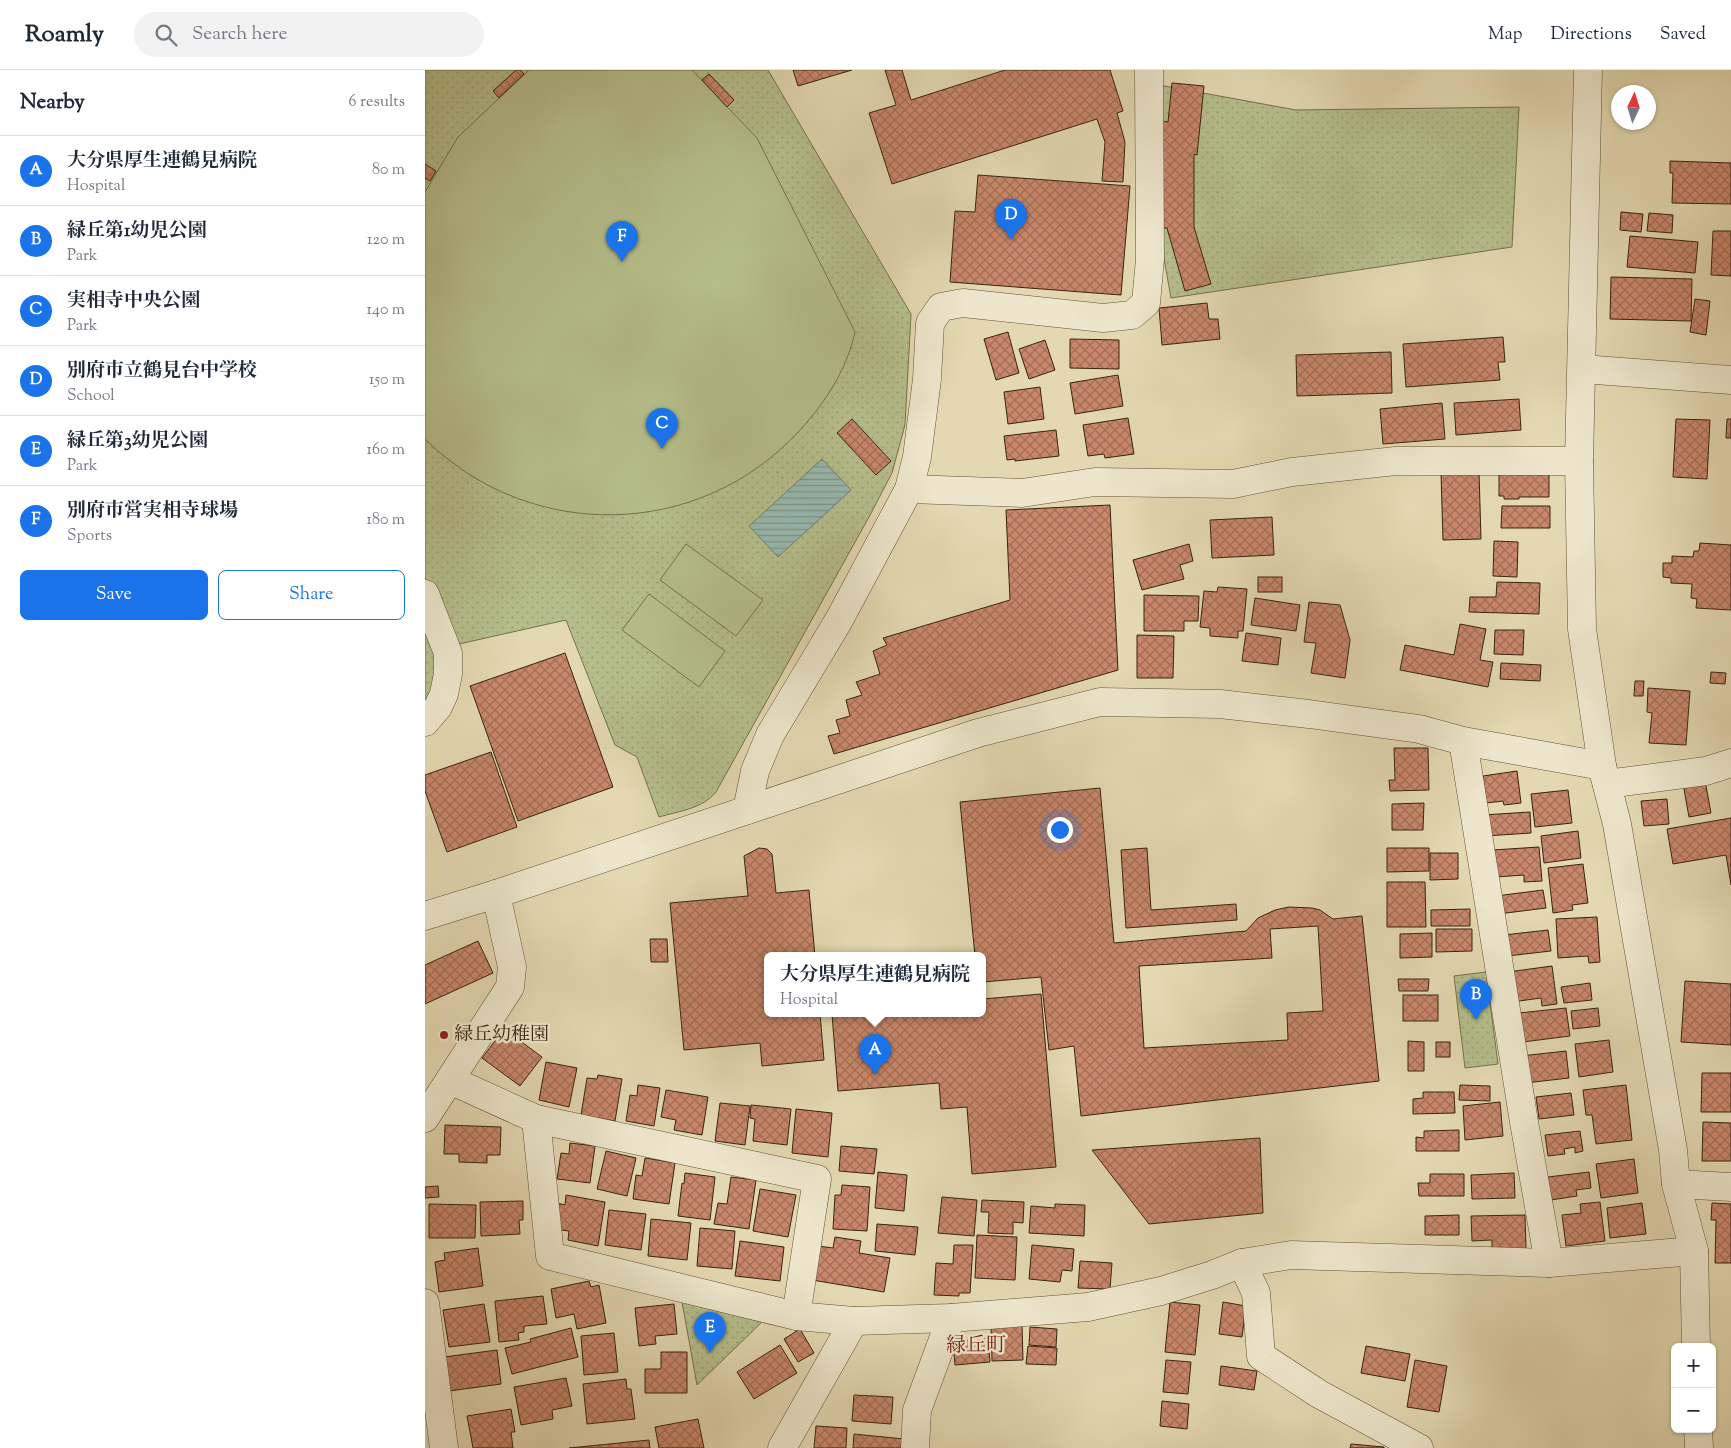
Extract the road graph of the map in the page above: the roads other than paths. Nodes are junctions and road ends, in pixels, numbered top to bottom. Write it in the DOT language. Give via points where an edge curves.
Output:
graph roads {
  1 [pos="1149,70"];
  2 [pos="1588,70"];
  3 [pos="1582,369"];
  4 [pos="1731,380"];
  5 [pos="1579,461"];
  6 [pos="909,489"];
  7 [pos="425,594"];
  8 [pos="425,722"];
  9 [pos="1463,741"];
  10 [pos="1731,763"];
  11 [pos="1604,775"];
  12 [pos="747,810"];
  13 [pos="497,894"];
  14 [pos="425,916"];
  15 [pos="450,1080"];
  16 [pos="425,1118"];
  17 [pos="536,1119"];
  18 [pos="1676,1184"];
  19 [pos="1731,1187"];
  20 [pos="1694,1251"];
  21 [pos="1549,1263"];
  22 [pos="1242,1264"];
  23 [pos="425,1303"];
  24 [pos="796,1316"];
  25 [pos="951,1318"];
  26 [pos="854,1321"];
  27 [pos="1696,1343"];
  28 [pos="1698,1433"];
  29 [pos="444,1448"];
  30 [pos="782,1448"];
  31 [pos="915,1448"];
  32 [pos="1419,1448"];
  33 [pos="1699,1448"];
  1 -- 6 [label="street" via="1150,259 1145,303 1132,315 1103,318 963,303 941,308 930,324 927,379 917,457"];
  2 -- 3 [label="street"];
  3 -- 4 [label="street"];
  3 -- 5 [label="street"];
  5 -- 6 [label="street" via="1396,461 1292,472 1233,484 1095,482 1022,493"];
  5 -- 11 [label="street" via="1582,629"];
  6 -- 12 [label="street" via="839,620 770,735 755,771"];
  7 -- 8 [label="street" via="448,653 444,694"];
  9 -- 11 [label="street"];
  9 -- 12 [label="street" via="1419,728 1220,704 1100,702 978,733"];
  9 -- 21 [label="street"];
  10 -- 11 [label="street" via="1706,771"];
  11 -- 18 [label="street" via="1617,824 1673,1150"];
  12 -- 13 [label="street"];
  13 -- 14 [label="street"];
  13 -- 15 [label="street" via="512,967 510,987"];
  15 -- 16 [label="street"];
  15 -- 17 [label="street"];
  17 -- 24 [label="street" via="550,1256"];
  17 -- 24 [label="street" via="817,1179"];
  18 -- 19 [label="street"];
  18 -- 20 [label="street"];
  20 -- 21 [label="street"];
  20 -- 27 [label="street"];
  21 -- 22 [label="street" via="1291,1255"];
  22 -- 25 [label="street" via="1161,1291 1087,1307"];
  22 -- 32 [label="street" via="1255,1293 1261,1356 1319,1394"];
  23 -- 29 [label="street"];
  24 -- 26 [label="street"];
  25 -- 26 [label="street"];
  25 -- 31 [label="street" via="917,1410"];
  26 -- 30 [label="street"];
  28 -- 33 [label="street"];
}
